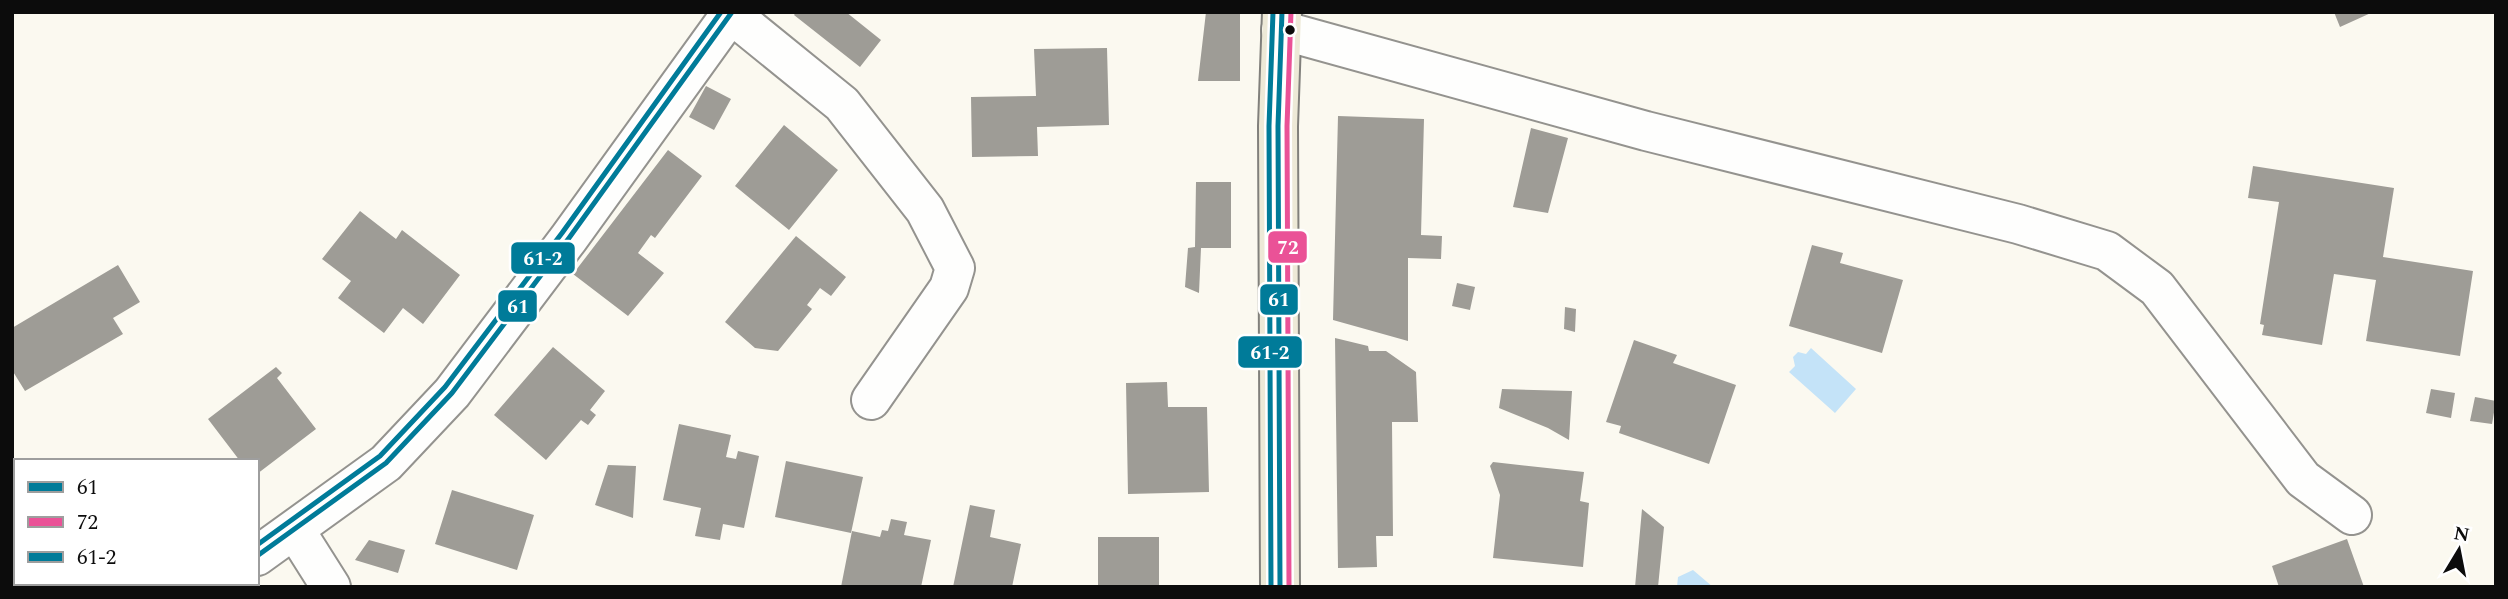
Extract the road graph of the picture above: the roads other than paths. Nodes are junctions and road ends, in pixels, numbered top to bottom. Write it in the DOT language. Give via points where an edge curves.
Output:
graph roads {
  1 [pos="732,13"];
  2 [pos="1281,21"];
  3 [pos="871,400"];
  4 [pos="2352,515"];
  5 [pos="295,530"];
  6 [pos="259,555"];
  7 [pos="331,587"];
  8 [pos="1280,587"];
  1 -- 3 [label="street" via="842,103 925,210 955,268 949,288"];
  1 -- 5 [label="street" via="452,393 386,463"];
  2 -- 4 [label="street" via="1646,131 2018,224 2107,251 2157,288 2303,479"];
  2 -- 8 [label="main road"];
  5 -- 6 [label="street"];
  5 -- 7 [label="street"];
}
